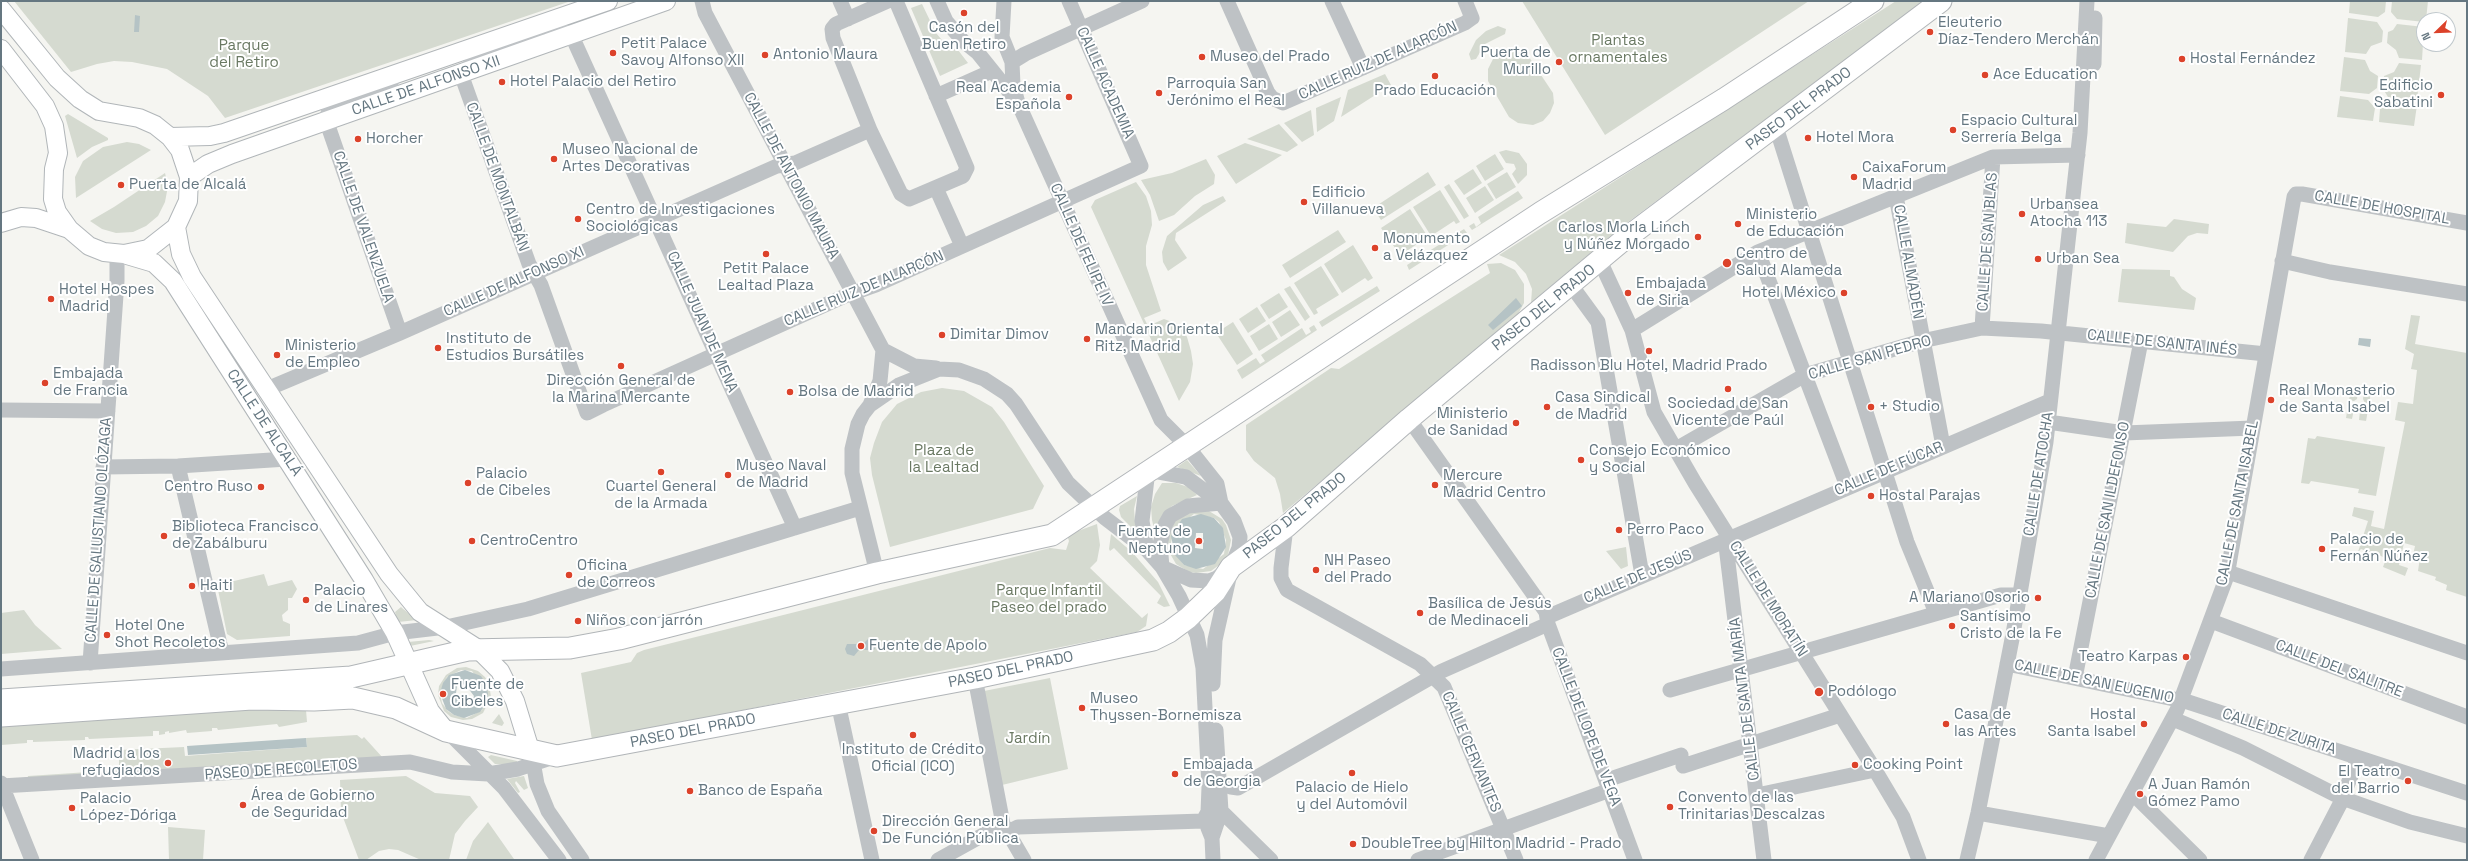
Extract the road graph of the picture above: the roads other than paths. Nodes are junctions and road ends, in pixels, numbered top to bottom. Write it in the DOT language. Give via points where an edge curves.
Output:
graph roads {
  1 [pos="608,1"];
  2 [pos="666,1"];
  3 [pos="702,1"];
  4 [pos="840,1"];
  5 [pos="888,1"];
  6 [pos="896,1"];
  7 [pos="937,1"];
  8 [pos="1004,1"];
  9 [pos="1069,1"];
  10 [pos="1142,1"];
  11 [pos="1227,1"];
  12 [pos="1332,1"];
  13 [pos="1465,1"];
  14 [pos="1873,1"];
  15 [pos="1941,1"];
  16 [pos="2087,1"];
  17 [pos="2097,1"];
  18 [pos="1,9"];
  19 [pos="848,19"];
  20 [pos="542,25"];
  21 [pos="1082,29"];
  22 [pos="571,34"];
  23 [pos="1,49"];
  24 [pos="1012,62"];
  25 [pos="1363,68"];
  26 [pos="405,71"];
  27 [pos="992,71"];
  28 [pos="460,74"];
  29 [pos="936,96"];
  30 [pos="1018,103"];
  31 [pos="326,120"];
  32 [pos="1776,127"];
  33 [pos="870,130"];
  34 [pos="2080,133"];
  35 [pos="170,137"];
  36 [pos="2078,155"];
  37 [pos="1993,157"];
  38 [pos="785,164"];
  39 [pos="1141,166"];
  40 [pos="189,176"];
  41 [pos="936,188"];
  42 [pos="2296,194"];
  43 [pos="1896,196"];
  44 [pos="1061,201"];
  45 [pos="655,220"];
  46 [pos="1,223"];
  47 [pos="2467,223"];
  48 [pos="176,227"];
  49 [pos="69,229"];
  50 [pos="1809,231"];
  51 [pos="962,246"];
  52 [pos="1758,252"];
  53 [pos="120,254"];
  54 [pos="1600,261"];
  55 [pos="2282,261"];
  56 [pos="532,273"];
  57 [pos="1571,285"];
  58 [pos="853,292"];
  59 [pos="2467,294"];
  60 [pos="1982,328"];
  61 [pos="1632,330"];
  62 [pos="2058,332"];
  63 [pos="400,333"];
  64 [pos="2141,341"];
  65 [pos="1922,342"];
  66 [pos="883,350"];
  67 [pos="716,354"];
  68 [pos="2266,354"];
  69 [pos="1852,363"];
  70 [pos="939,369"];
  71 [pos="1806,376"];
  72 [pos="267,389"];
  73 [pos="2050,401"];
  74 [pos="870,404"];
  75 [pos="1,410"];
  76 [pos="108,411"];
  77 [pos="588,413"];
  78 [pos="1409,419"];
  79 [pos="2048,422"];
  80 [pos="2253,428"];
  81 [pos="2124,433"];
  82 [pos="1186,445"];
  83 [pos="1943,446"];
  84 [pos="1676,449"];
  85 [pos="287,460"];
  86 [pos="178,466"];
  87 [pos="103,467"];
  88 [pos="1148,470"];
  89 [pos="1884,471"];
  90 [pos="1847,486"];
  91 [pos="1221,502"];
  92 [pos="1094,506"];
  93 [pos="860,508"];
  94 [pos="1286,527"];
  95 [pos="795,528"];
  96 [pos="1730,538"];
  97 [pos="1147,550"];
  98 [pos="1162,567"];
  99 [pos="1231,567"];
  100 [pos="2228,572"];
  101 [pos="877,573"];
  102 [pos="1642,575"];
  103 [pos="2020,595"];
  104 [pos="410,601"];
  105 [pos="1936,613"];
  106 [pos="385,615"];
  107 [pos="1188,618"];
  108 [pos="1547,620"];
  109 [pos="2211,621"];
  110 [pos="446,627"];
  111 [pos="395,633"];
  112 [pos="478,649"];
  113 [pos="222,653"];
  114 [pos="1801,653"];
  115 [pos="2467,653"];
  116 [pos="90,663"];
  117 [pos="406,663"];
  118 [pos="2007,664"];
  119 [pos="1,669"];
  120 [pos="1742,669"];
  121 [pos="1434,676"];
  122 [pos="975,678"];
  123 [pos="2075,678"];
  124 [pos="1670,690"];
  125 [pos="1,700"];
  126 [pos="2181,701"];
  127 [pos="838,703"];
  128 [pos="1840,714"];
  129 [pos="1,716"];
  130 [pos="2467,717"];
  131 [pos="2173,719"];
  132 [pos="446,731"];
  133 [pos="1751,744"];
  134 [pos="532,758"];
  135 [pos="2358,758"];
  136 [pos="1875,770"];
  137 [pos="488,774"];
  138 [pos="1214,784"];
  139 [pos="1,785"];
  140 [pos="1609,785"];
  141 [pos="1238,788"];
  142 [pos="2132,793"];
  143 [pos="2467,793"];
  144 [pos="1757,795"];
  145 [pos="2342,798"];
  146 [pos="1978,813"];
  147 [pos="1226,816"];
  148 [pos="1202,821"];
  149 [pos="1005,828"];
  150 [pos="1504,829"];
  151 [pos="2109,836"];
  152 [pos="2467,836"];
  153 [pos="1212,838"];
  154 [pos="32,860"];
  155 [pos="559,860"];
  156 [pos="582,860"];
  157 [pos="872,860"];
  158 [pos="938,860"];
  159 [pos="1024,860"];
  160 [pos="1213,860"];
  161 [pos="1271,860"];
  162 [pos="1418,860"];
  163 [pos="1516,860"];
  164 [pos="1636,860"];
  165 [pos="1764,860"];
  166 [pos="1919,860"];
  167 [pos="1967,860"];
  168 [pos="1975,860"];
  169 [pos="2096,860"];
  170 [pos="2200,860"];
  171 [pos="2311,860"];
  1 -- 20 [label="main road, CALLE DE ALFONSO XII"];
  2 -- 22 [label="main road, CALLE DE ALFONSO XII"];
  3 -- 38 [label="street, CALLE DE ANTONIO MAURA" via="705,12"];
  4 -- 19 [label="street"];
  5 -- 19 [label="street"];
  6 -- 29 [label="street"];
  7 -- 27 [label="street, CALLE DE FELIPE IV" via="946,21"];
  8 -- 24 [label="street, CALLE DE FELIPE IV" via="1002,37"];
  9 -- 21 [label="street, CALLE ACADEMIA"];
  10 -- 21 [label="street"];
  11 -- 25 [label="street, CALLE RUIZ DE ALARCÓN" via="1272,98 1283,103"];
  12 -- 25 [label="street"];
  13 -- 25 [label="street, CALLE RUIZ DE ALARCÓN" via="1472,18 1455,28"];
  14 -- 82 [label="highway" via="1724,99 1540,213"];
  15 -- 32 [label="highway, PASEO DEL PRADO"];
  16 -- 34 [label="street, CALLE DE ATOCHA"];
  17 -- 34 [label="street, CALLE DE ATOCHA" via="2091,104"];
  18 -- 35 [label="main road" via="68,89 99,111 139,118 155,125"];
  19 -- 33 [label="street" via="836,24 832,29 833,38"];
  20 -- 22 [label="street"];
  20 -- 26 [label="main road, CALLE DE ALFONSO XII"];
  20 -- 28 [label="street" via="534,34 480,56"];
  21 -- 24 [label="street"];
  21 -- 39 [label="street, CALLE ACADEMIA"];
  22 -- 28 [label="main road, CALLE DE ALFONSO XII"];
  22 -- 45 [label="street, CALLE JUAN DE MENA"];
  23 -- 49 [label="main road" via="45,106 54,126 58,153 54,169 53,199 57,212"];
  24 -- 30 [label="street, CALLE DE FELIPE IV" via="1013,85"];
  26 -- 31 [label="street" via="398,79 384,87 330,107"];
  26 -- 35 [label="main road, CALLE DE ALFONSO XII" via="224,133"];
  27 -- 29 [label="street"];
  27 -- 30 [label="street, CALLE DE FELIPE IV"];
  28 -- 31 [label="main road, CALLE DE ALFONSO XII"];
  28 -- 56 [label="street, CALLE DE MONTALBÁN"];
  29 -- 41 [label="street" via="967,168 963,176"];
  30 -- 44 [label="street, CALLE DE FELIPE IV"];
  31 -- 40 [label="main road, CALLE DE ALFONSO XII" via="208,164"];
  31 -- 63 [label="street, CALLE DE VALENZUELA"];
  32 -- 50 [label="street"];
  32 -- 54 [label="highway, PASEO DEL PRADO" via="1621,242"];
  33 -- 38 [label="street, CALLE DE ALFONSO XI" via="795,163"];
  33 -- 41 [label="street" via="901,194 909,199"];
  34 -- 36 [label="street, CALLE DE ATOCHA"];
  35 -- 40 [label="main road" via="180,150"];
  36 -- 37 [label="street"];
  36 -- 62 [label="street, CALLE DE ATOCHA"];
  37 -- 43 [label="street"];
  37 -- 60 [label="street, CALLE DE SAN BLAS"];
  38 -- 45 [label="street, CALLE DE ALFONSO XI"];
  38 -- 58 [label="street, CALLE DE ANTONIO MAURA"];
  39 -- 44 [label="street, CALLE RUIZ DE ALARCÓN"];
  40 -- 48 [label="main road" via="188,201"];
  41 -- 51 [label="street"];
  42 -- 47 [label="street, CALLE DE HOSPITAL"];
  42 -- 55 [label="street, CALLE DE SANTA ISABEL" via="2292,202"];
  43 -- 50 [label="street"];
  43 -- 65 [label="street, CALLE ALMADÉN"];
  44 -- 51 [label="street, CALLE RUIZ DE ALARCÓN"];
  44 -- 82 [label="street, CALLE DE FELIPE IV" via="1161,420"];
  45 -- 56 [label="street, CALLE DE ALFONSO XI"];
  45 -- 67 [label="street, CALLE JUAN DE MENA"];
  46 -- 49 [label="main road" via="21,217 36,218"];
  48 -- 53 [label="main road" via="148,249"];
  48 -- 72 [label="main road, CALLE DE ALCALÁ" via="181,254 192,277"];
  49 -- 53 [label="main road, CALLE DE ALCALÁ" via="89,246"];
  50 -- 52 [label="street"];
  50 -- 69 [label="street"];
  51 -- 58 [label="street, CALLE RUIZ DE ALARCÓN" via="876,285"];
  52 -- 61 [label="street"];
  52 -- 71 [label="street"];
  53 -- 76 [label="street, CALLE DE SALUSTIANO OLÓZAGA"];
  53 -- 85 [label="main road, CALLE DE ALCALÁ" via="154,263 173,281"];
  54 -- 57 [label="highway, PASEO DEL PRADO"];
  54 -- 61 [label="street, CALLE DE MORATÍN"];
  55 -- 59 [label="street" via="2330,272"];
  55 -- 68 [label="street, CALLE DE SANTA ISABEL"];
  56 -- 63 [label="street, CALLE DE ALFONSO XI"];
  56 -- 77 [label="street, CALLE DE MONTALBÁN" via="541,285"];
  57 -- 78 [label="highway, PASEO DEL PRADO"];
  57 -- 102 [label="street" via="1598,322"];
  58 -- 66 [label="street, CALLE DE ANTONIO MAURA"];
  58 -- 67 [label="street, CALLE RUIZ DE ALARCÓN"];
  60 -- 62 [label="street, CALLE SAN PEDRO"];
  60 -- 65 [label="street, CALLE SAN PEDRO"];
  61 -- 84 [label="street, CALLE DE MORATÍN" via="1654,412"];
  62 -- 64 [label="street, CALLE DE SANTA INÉS"];
  62 -- 73 [label="street, CALLE DE ATOCHA"];
  63 -- 72 [label="street, CALLE DE ALFONSO XI"];
  64 -- 68 [label="street, CALLE DE SANTA INÉS"];
  64 -- 81 [label="street, CALLE DE SAN ILDEFONSO"];
  65 -- 69 [label="street, CALLE SAN PEDRO"];
  65 -- 83 [label="street, CALLE ALMADÉN"];
  66 -- 70 [label="street" via="914,366"];
  66 -- 74 [label="street" via="880,381"];
  67 -- 77 [label="street, CALLE RUIZ DE ALARCÓN"];
  67 -- 95 [label="street, CALLE JUAN DE MENA"];
  68 -- 80 [label="street, CALLE DE SANTA ISABEL"];
  69 -- 71 [label="street, CALLE SAN PEDRO"];
  69 -- 89 [label="street"];
  70 -- 74 [label="street" via="899,385"];
  70 -- 92 [label="street" via="972,373 1007,394 1038,434 1068,483"];
  71 -- 84 [label="street, CALLE SAN PEDRO"];
  71 -- 90 [label="street"];
  72 -- 104 [label="main road, CALLE DE ALCALÁ" via="389,574"];
  73 -- 79 [label="street, CALLE DE ATOCHA"];
  73 -- 83 [label="street, CALLE DE FÚCAR"];
  74 -- 93 [label="street" via="858,424 852,448 852,474"];
  75 -- 76 [label="street"];
  76 -- 87 [label="street, CALLE DE SALUSTIANO OLÓZAGA"];
  78 -- 94 [label="highway, PASEO DEL PRADO"];
  78 -- 108 [label="street, CALLE DE LOPE DE VEGA" via="1544,608"];
  79 -- 81 [label="street"];
  79 -- 103 [label="street, CALLE DE ATOCHA"];
  80 -- 81 [label="street"];
  80 -- 100 [label="street, CALLE DE SANTA ISABEL"];
  81 -- 123 [label="street, CALLE DE SAN ILDEFONSO"];
  82 -- 88 [label="highway"];
  82 -- 91 [label="street, CALLE DE FELIPE IV" via="1217,484"];
  83 -- 89 [label="street, CALLE DE FÚCAR"];
  84 -- 96 [label="street, CALLE DE MORATÍN"];
  85 -- 86 [label="street"];
  85 -- 106 [label="main road, CALLE DE ALCALÁ"];
  86 -- 87 [label="street"];
  86 -- 113 [label="street"];
  87 -- 116 [label="street, CALLE DE SALUSTIANO OLÓZAGA"];
  88 -- 91 [label="street" via="1186,477"];
  88 -- 92 [label="highway"];
  88 -- 97 [label="street" via="1142,521"];
  89 -- 90 [label="street, CALLE DE FÚCAR"];
  89 -- 105 [label="street" via="1907,542"];
  90 -- 96 [label="street, CALLE DE FÚCAR"];
  91 -- 98 [label="street" via="1188,506 1170,516 1160,544"];
  91 -- 99 [label="street" via="1234,521 1240,537 1239,548"];
  92 -- 97 [label="street" via="1105,518"];
  92 -- 101 [label="highway" via="1052,535"];
  93 -- 95 [label="street"];
  93 -- 101 [label="street"];
  94 -- 99 [label="highway, PASEO DEL PRADO"];
  94 -- 121 [label="street, CALLE CERVANTES" via="1281,568 1283,586 1420,664"];
  95 -- 110 [label="street" via="508,614"];
  96 -- 102 [label="street, CALLE DE JESÚS"];
  96 -- 114 [label="street, CALLE DE MORATÍN"];
  96 -- 120 [label="street, CALLE DE SANTA MARÍA" via="1726,546"];
  97 -- 98 [label="street"];
  98 -- 99 [label="street" via="1191,580 1209,581"];
  98 -- 107 [label="street"];
  99 -- 107 [label="highway, PASEO DEL PRADO" via="1215,592"];
  99 -- 138 [label="street" via="1216,634 1212,668"];
  100 -- 109 [label="street, CALLE DE SANTA ISABEL"];
  100 -- 115 [label="street"];
  101 -- 112 [label="highway" via="619,639 558,649"];
  102 -- 108 [label="street, CALLE DE JESÚS"];
  103 -- 105 [label="street" via="2001,595"];
  103 -- 118 [label="street, CALLE DE ATOCHA"];
  104 -- 106 [label="main road" via="398,601"];
  104 -- 110 [label="main road, CALLE DE ALCALÁ" via="420,612"];
  105 -- 114 [label="street"];
  106 -- 111 [label="main road, CALLE DE ALCALÁ"];
  107 -- 122 [label="highway, PASEO DEL PRADO" via="1169,632 1144,642"];
  107 -- 138 [label="street" via="1200,647"];
  108 -- 121 [label="street, CALLE DE JESÚS"];
  108 -- 140 [label="street, CALLE DE LOPE DE VEGA"];
  109 -- 126 [label="street, CALLE DE SANTA ISABEL"];
  109 -- 130 [label="street, CALLE DEL SALITRE"];
  110 -- 111 [label="street"];
  110 -- 112 [label="main road, CALLE DE ALCALÁ"];
  111 -- 113 [label="street" via="358,643"];
  111 -- 117 [label="main road, CALLE DE ALCALÁ"];
  112 -- 117 [label="highway"];
  112 -- 134 [label="main road, CALLE DE ALCALÁ" via="493,661 508,685"];
  113 -- 116 [label="street"];
  114 -- 120 [label="street"];
  114 -- 128 [label="street, CALLE DE MORATÍN"];
  116 -- 119 [label="street"];
  117 -- 125 [label="highway" via="351,677"];
  117 -- 132 [label="main road, CALLE DE ALCALÁ" via="430,711"];
  118 -- 123 [label="street, CALLE DE SAN EUGENIO"];
  118 -- 146 [label="street, CALLE DE ATOCHA"];
  120 -- 124 [label="street"];
  120 -- 133 [label="street, CALLE DE SANTA MARÍA"];
  121 -- 141 [label="street, CALLE DE JESÚS"];
  121 -- 150 [label="street, CALLE CERVANTES" via="1444,687"];
  122 -- 127 [label="highway, PASEO DEL PRADO"];
  122 -- 149 [label="street"];
  123 -- 126 [label="street, CALLE DE SAN EUGENIO"];
  126 -- 131 [label="street, CALLE DE SANTA ISABEL"];
  126 -- 135 [label="street, CALLE DE ZURITA"];
  127 -- 134 [label="highway, PASEO DEL PRADO" via="557,756"];
  127 -- 157 [label="street"];
  128 -- 133 [label="street"];
  128 -- 136 [label="street, CALLE DE MORATÍN"];
  129 -- 132 [label="highway" via="252,699 353,698 396,708"];
  131 -- 142 [label="street, CALLE DE SANTA ISABEL"];
  131 -- 145 [label="street" via="2243,748"];
  132 -- 134 [label="highway, PASEO DEL PRADO"];
  132 -- 137 [label="street"];
  133 -- 140 [label="street" via="1682,761"];
  133 -- 144 [label="street, CALLE DE SANTA MARÍA"];
  134 -- 137 [label="street, PASEO DE RECOLETOS"];
  134 -- 156 [label="street" via="537,784 548,811"];
  135 -- 143 [label="street, CALLE DE ZURITA"];
  135 -- 145 [label="street"];
  136 -- 144 [label="street"];
  136 -- 166 [label="street, CALLE DE MORATÍN" via="1903,816"];
  137 -- 139 [label="street, PASEO DE RECOLETOS" via="452,772 410,762"];
  137 -- 155 [label="street" via="510,795"];
  138 -- 141 [label="street"];
  138 -- 147 [label="street" via="1212,801"];
  138 -- 148 [label="street" via="1208,812"];
  139 -- 154 [label="street"];
  140 -- 150 [label="street"];
  140 -- 164 [label="street, CALLE DE LOPE DE VEGA"];
  141 -- 147 [label="street"];
  142 -- 151 [label="street, CALLE DE SANTA ISABEL"];
  142 -- 170 [label="street"];
  144 -- 165 [label="street, CALLE DE SANTA MARÍA"];
  145 -- 152 [label="street" via="2410,822"];
  145 -- 171 [label="street"];
  146 -- 151 [label="street"];
  146 -- 167 [label="street, CALLE DE ATOCHA"];
  146 -- 168 [label="street, CALLE DE ATOCHA" via="1979,837"];
  147 -- 153 [label="street"];
  147 -- 161 [label="street"];
  148 -- 149 [label="street"];
  148 -- 153 [label="street"];
  149 -- 158 [label="street"];
  149 -- 159 [label="street"];
  150 -- 162 [label="street"];
  150 -- 163 [label="street, CALLE CERVANTES"];
  151 -- 169 [label="street, CALLE DE SANTA ISABEL"];
  153 -- 160 [label="street"];
}
